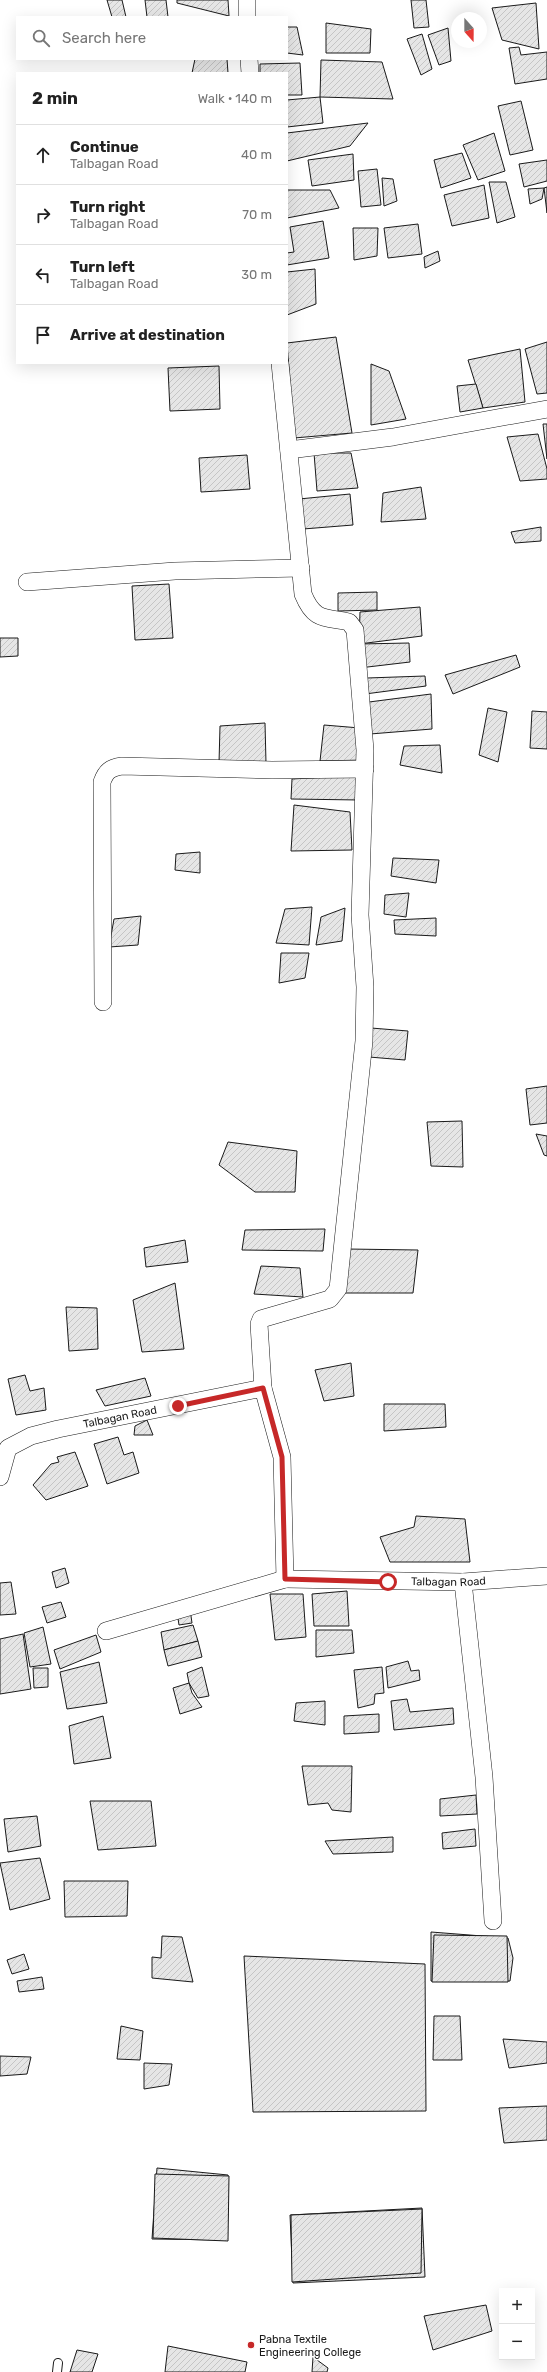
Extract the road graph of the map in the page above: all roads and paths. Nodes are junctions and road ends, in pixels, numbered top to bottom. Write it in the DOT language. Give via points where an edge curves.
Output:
graph roads {
  1 [pos="246,0"];
  2 [pos="247,16"];
  3 [pos="249,60"];
  4 [pos="250,72"];
  5 [pos="280,364"];
  6 [pos="547,409"];
  7 [pos="289,450"];
  8 [pos="300,568"];
  9 [pos="27,582"];
  10 [pos="365,769"];
  11 [pos="103,1002"];
  12 [pos="263,1388"];
  13 [pos="0,1477"];
  14 [pos="547,1576"];
  15 [pos="285,1579"];
  16 [pos="463,1582"];
  17 [pos="106,1632"];
  18 [pos="493,1921"];
  19 [pos="58,2363"];
  20 [pos="57,2372"];
  1 -- 2 [label="street"];
  3 -- 4 [label="street"];
  5 -- 7 [label="street"];
  6 -- 7 [label="street" via="393,437"];
  7 -- 8 [label="street"];
  8 -- 9 [label="street" via="175,571"];
  8 -- 10 [label="street" via="303,594 308,606 324,620 349,622 355,630"];
  10 -- 11 [label="street" via="272,770 122,766 106,771 102,782"];
  10 -- 12 [label="street" via="360,915 365,987 364,1040 338,1289 330,1299 262,1319 259,1324"];
  12 -- 13 [label="street, Talbagan Road" via="111,1417 32,1436 8,1448"];
  12 -- 15 [label="street" via="282,1457"];
  14 -- 16 [label="street, Talbagan Road"];
  15 -- 16 [label="street, Talbagan Road"];
  15 -- 17 [label="street, Talbagan Road"];
  16 -- 18 [label="street" via="484,1776"];
  19 -- 20 [label="lane"];
}
